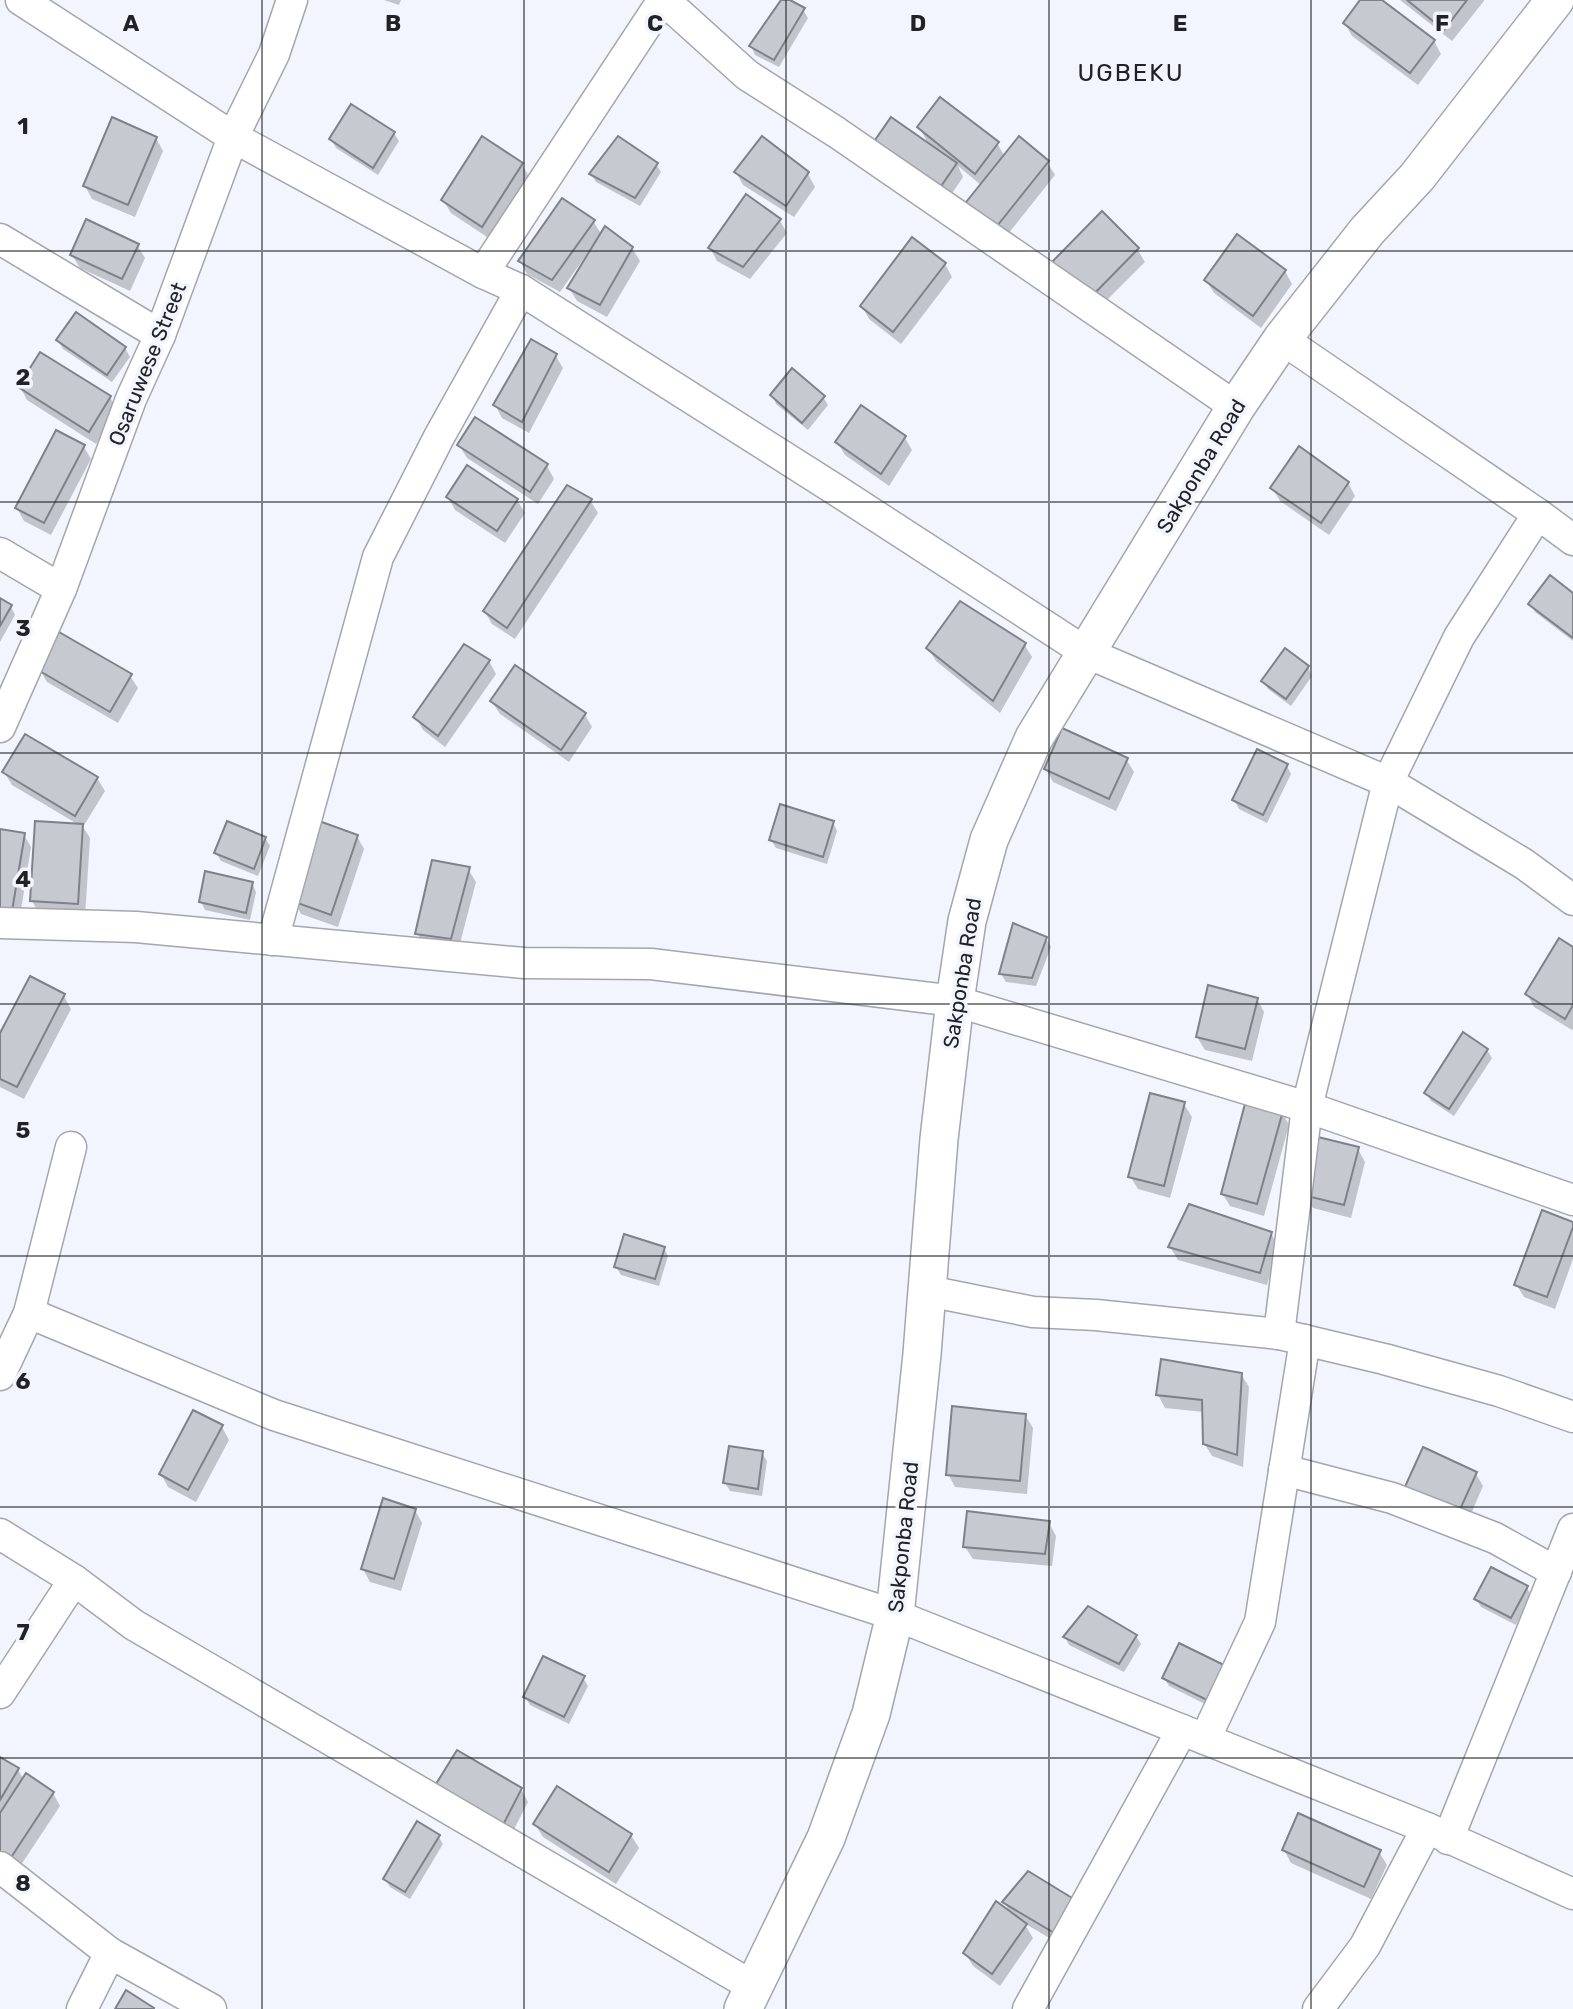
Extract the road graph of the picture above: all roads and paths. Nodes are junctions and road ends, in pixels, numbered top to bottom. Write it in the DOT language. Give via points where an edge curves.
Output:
graph roads {
  1 [pos="21,0"];
  2 [pos="292,0"];
  3 [pos="663,0"];
  4 [pos="1555,0"];
  5 [pos="233,137"];
  6 [pos="0,239"];
  7 [pos="483,273"];
  8 [pos="521,290"];
  9 [pos="160,335"];
  10 [pos="1282,340"];
  11 [pos="1236,407"];
  12 [pos="1538,514"];
  13 [pos="1573,540"];
  14 [pos="0,553"];
  15 [pos="61,589"];
  16 [pos="1087,653"];
  17 [pos="0,727"];
  18 [pos="1388,782"];
  19 [pos="1573,900"];
  20 [pos="0,923"];
  21 [pos="274,940"];
  22 [pos="955,1001"];
  23 [pos="1307,1107"];
  24 [pos="71,1147"];
  25 [pos="1573,1200"];
  26 [pos="928,1291"];
  27 [pos="29,1313"];
  28 [pos="1292,1337"];
  29 [pos="0,1376"];
  30 [pos="1573,1417"];
  31 [pos="1284,1471"];
  32 [pos="1573,1529"];
  33 [pos="0,1534"];
  34 [pos="1556,1572"];
  35 [pos="74,1580"];
  36 [pos="895,1615"];
  37 [pos="0,1693"];
  38 [pos="1194,1734"];
  39 [pos="1438,1834"];
  40 [pos="0,1867"];
  41 [pos="1573,1894"];
  42 [pos="110,1953"];
  43 [pos="748,1998"];
  44 [pos="82,2009"];
  45 [pos="211,2009"];
  46 [pos="1028,2009"];
  47 [pos="1318,2009"];
  1 -- 5 [label="street"];
  2 -- 5 [label="street, Osaruwese Street" via="274,54"];
  3 -- 7 [label="street"];
  3 -- 11 [label="street" via="747,75"];
  4 -- 10 [label="main road, Sakponba Road"];
  5 -- 7 [label="street"];
  5 -- 9 [label="street, Osaruwese Street"];
  6 -- 9 [label="street"];
  7 -- 8 [label="street"];
  8 -- 16 [label="street"];
  8 -- 21 [label="street" via="378,557"];
  9 -- 15 [label="street, Osaruwese Street" via="131,399"];
  10 -- 11 [label="main road, Sakponba Road"];
  10 -- 12 [label="street"];
  11 -- 16 [label="main road, Sakponba Road"];
  12 -- 13 [label="street"];
  12 -- 18 [label="street" via="1459,637"];
  14 -- 15 [label="street"];
  15 -- 17 [label="street, Osaruwese Street"];
  16 -- 18 [label="street"];
  16 -- 22 [label="main road, Sakponba Road" via="1034,738 989,840 967,921"];
  18 -- 19 [label="street" via="1524,864"];
  18 -- 23 [label="street"];
  20 -- 21 [label="street"];
  21 -- 22 [label="street" via="524,963 651,964"];
  22 -- 23 [label="street"];
  22 -- 26 [label="main road, Sakponba Road"];
  23 -- 25 [label="street"];
  23 -- 28 [label="street"];
  24 -- 27 [label="street"];
  26 -- 28 [label="street" via="1033,1312"];
  26 -- 36 [label="main road, Sakponba Road"];
  27 -- 29 [label="street"];
  27 -- 36 [label="street" via="274,1415"];
  28 -- 30 [label="street" via="1499,1391"];
  28 -- 31 [label="street"];
  31 -- 34 [label="street" via="1392,1498 1495,1538"];
  31 -- 38 [label="street" via="1260,1622"];
  32 -- 34 [label="street"];
  33 -- 35 [label="street"];
  34 -- 39 [label="street"];
  35 -- 37 [label="street"];
  35 -- 43 [label="street" via="134,1625"];
  36 -- 38 [label="street"];
  36 -- 43 [label="main road, Sakponba Road" via="872,1714 826,1838"];
  38 -- 39 [label="street"];
  38 -- 46 [label="street"];
  39 -- 41 [label="street"];
  39 -- 47 [label="street"];
  40 -- 42 [label="street"];
  42 -- 44 [label="street"];
  42 -- 45 [label="street"];
}
